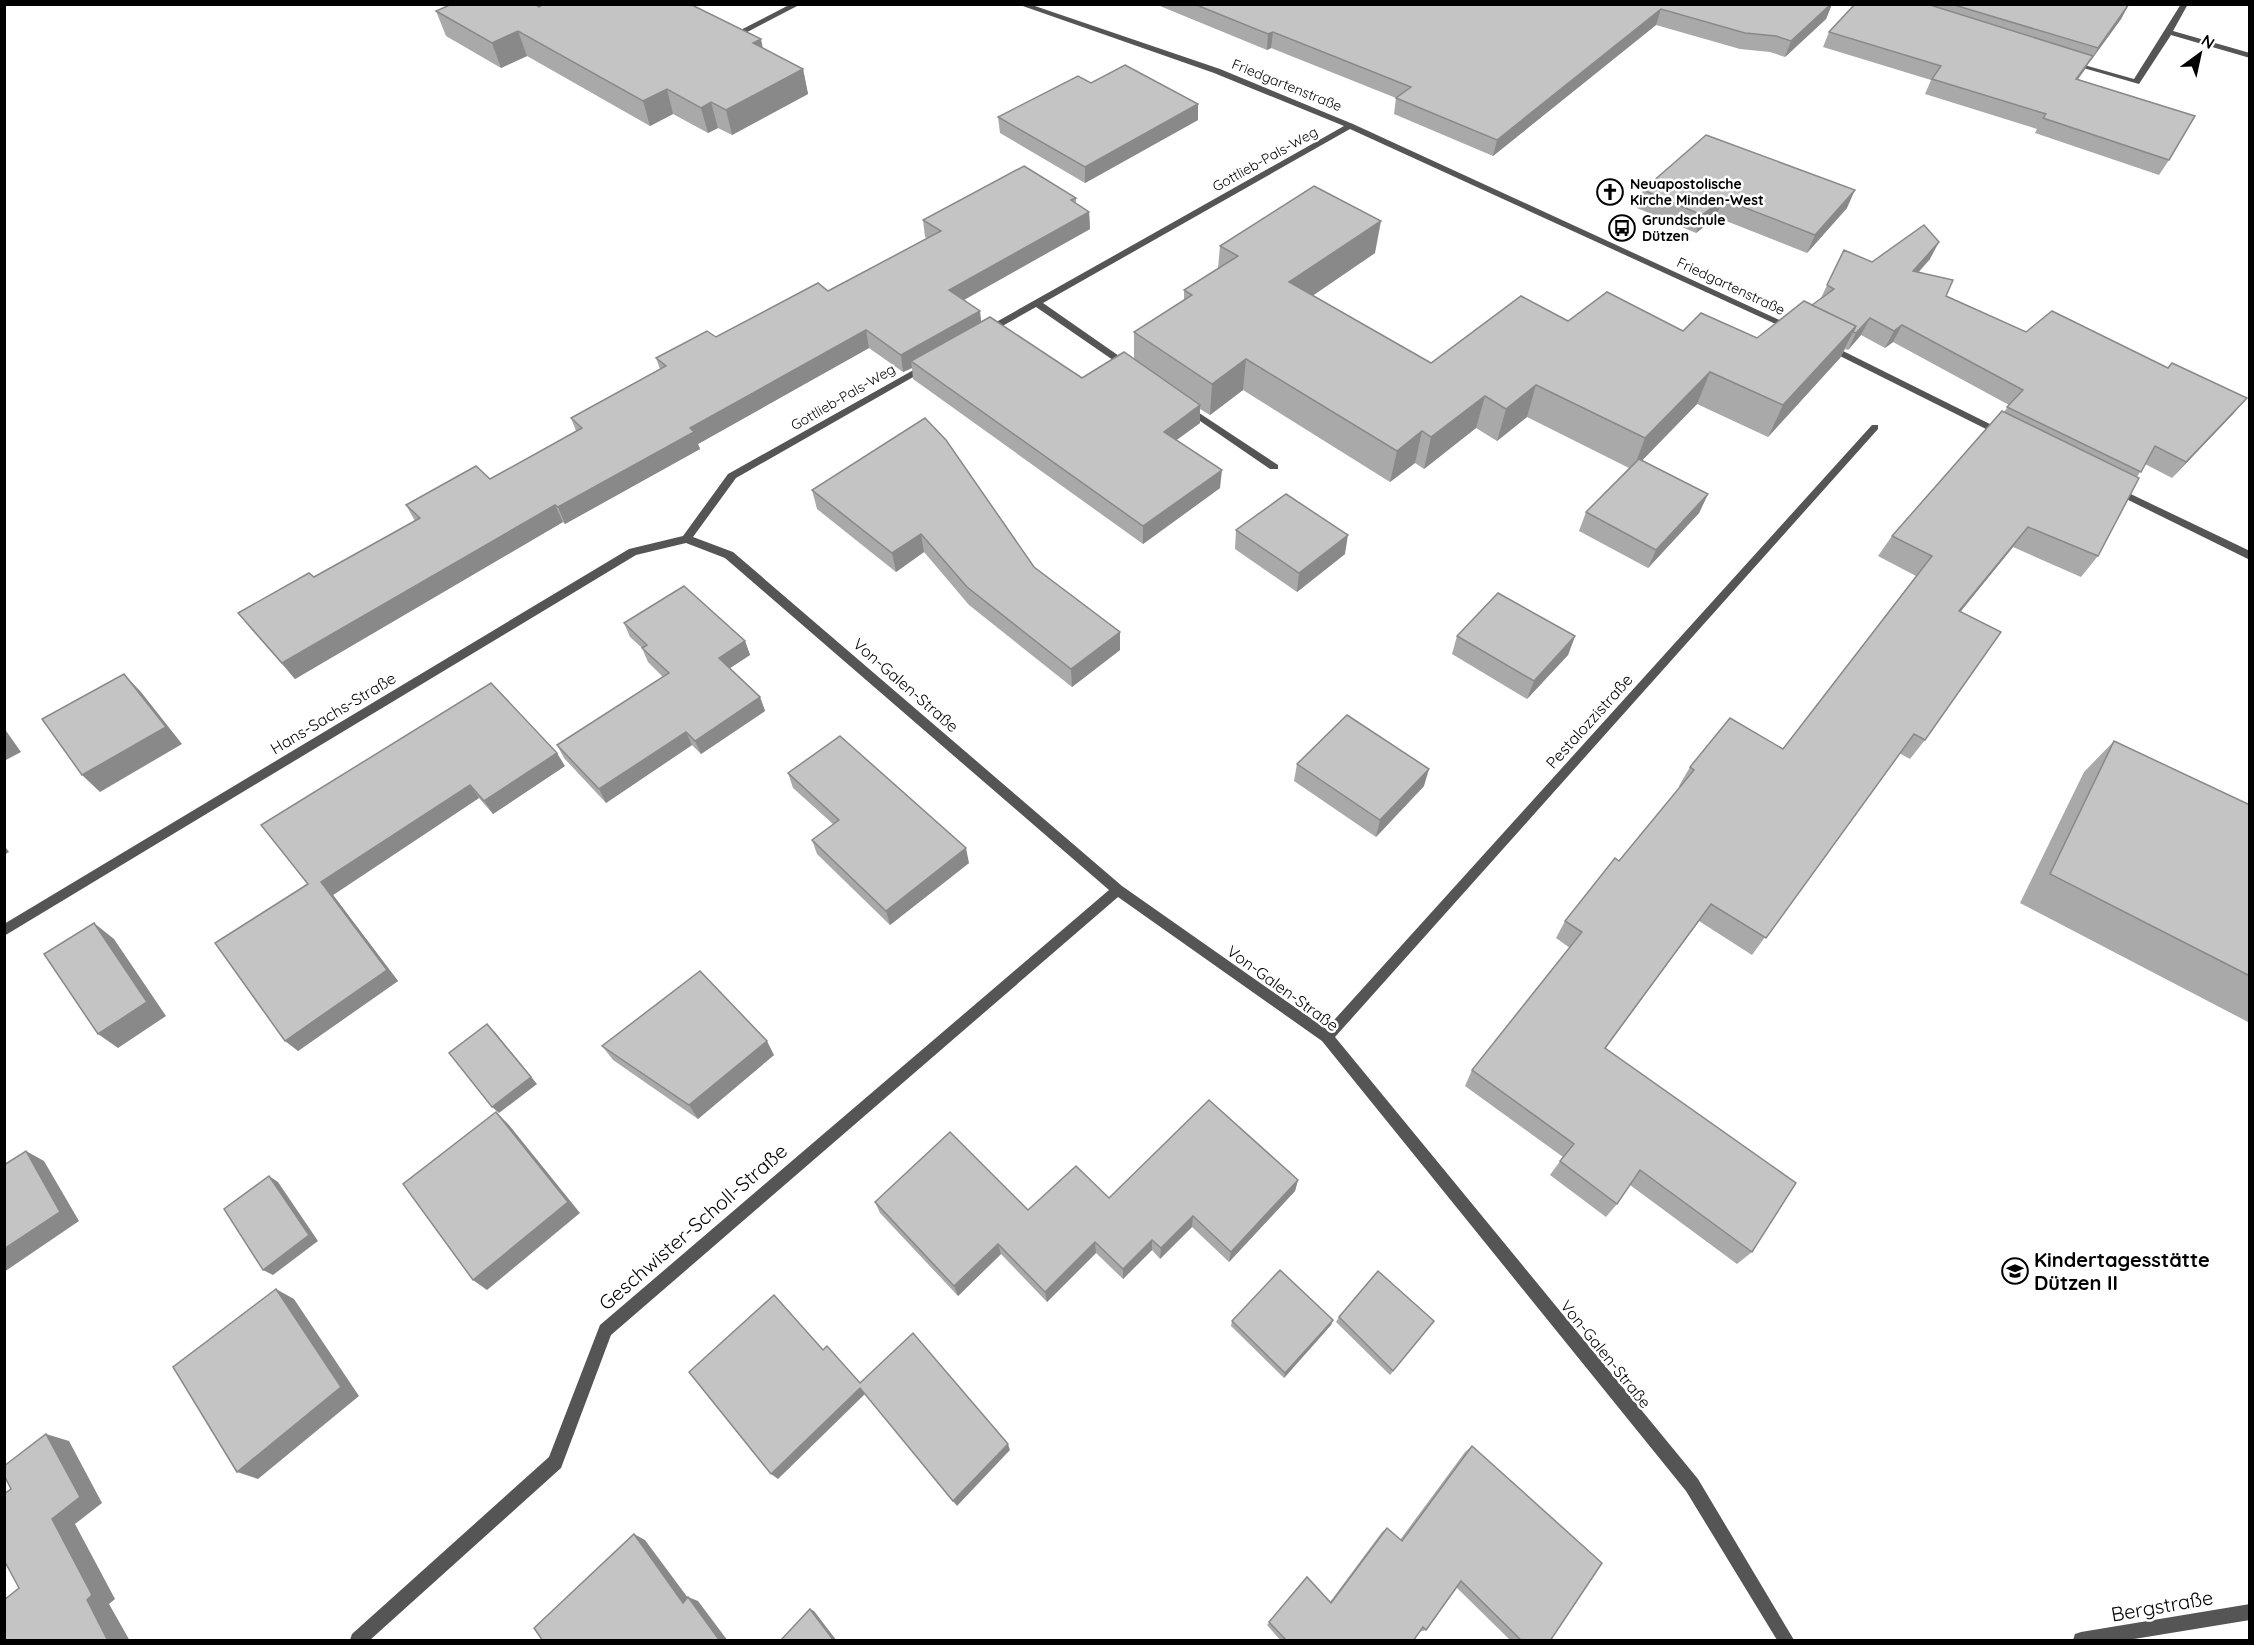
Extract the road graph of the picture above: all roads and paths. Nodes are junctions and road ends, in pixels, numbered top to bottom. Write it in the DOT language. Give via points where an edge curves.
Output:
graph roads {
  1 [pos="798,4"];
  2 [pos="1020,4"];
  3 [pos="2185,4"];
  4 [pos="2169,32"];
  5 [pos="726,39"];
  6 [pos="2250,56"];
  7 [pos="2057,59"];
  8 [pos="1350,126"];
  9 [pos="1036,303"];
  10 [pos="975,338"];
  11 [pos="934,361"];
  12 [pos="1141,375"];
  13 [pos="1179,402"];
  14 [pos="1875,427"];
  15 [pos="2014,439"];
  16 [pos="1274,467"];
  17 [pos="2110,487"];
  18 [pos="686,539"];
  19 [pos="2250,556"];
  20 [pos="1118,890"];
  21 [pos="4,931"];
  22 [pos="1327,1037"];
  23 [pos="2250,1612"];
  24 [pos="358,1641"];
  25 [pos="1786,1641"];
  26 [pos="2081,1641"];
  1 -- 5 [label="street"];
  2 -- 8 [label="street, Friedgartenstraße" via="1217,71"];
  3 -- 4 [label="street"];
  4 -- 6 [label="street"];
  4 -- 7 [label="street" via="2136,82"];
  8 -- 9 [label="street, Gottlieb-Pals-Weg"];
  8 -- 15 [label="street, Friedgartenstraße" via="1810,337"];
  9 -- 10 [label="street, Gottlieb-Pals-Weg"];
  9 -- 12 [label="street"];
  11 -- 18 [label="street, Gottlieb-Pals-Weg" via="732,476"];
  13 -- 16 [label="street"];
  14 -- 22 [label="street, Pestalozzistraße"];
  17 -- 19 [label="street"];
  18 -- 20 [label="street, Von-Galen-Straße" via="729,555"];
  18 -- 21 [label="street, Hans-Sachs-Straße" via="633,552"];
  20 -- 22 [label="street, Von-Galen-Straße"];
  20 -- 24 [label="street, Geschwister-Scholl-Straße" via="605,1330 555,1462"];
  22 -- 25 [label="street, Von-Galen-Straße" via="1692,1485"];
  23 -- 26 [label="street, Bergstraße"];
}
